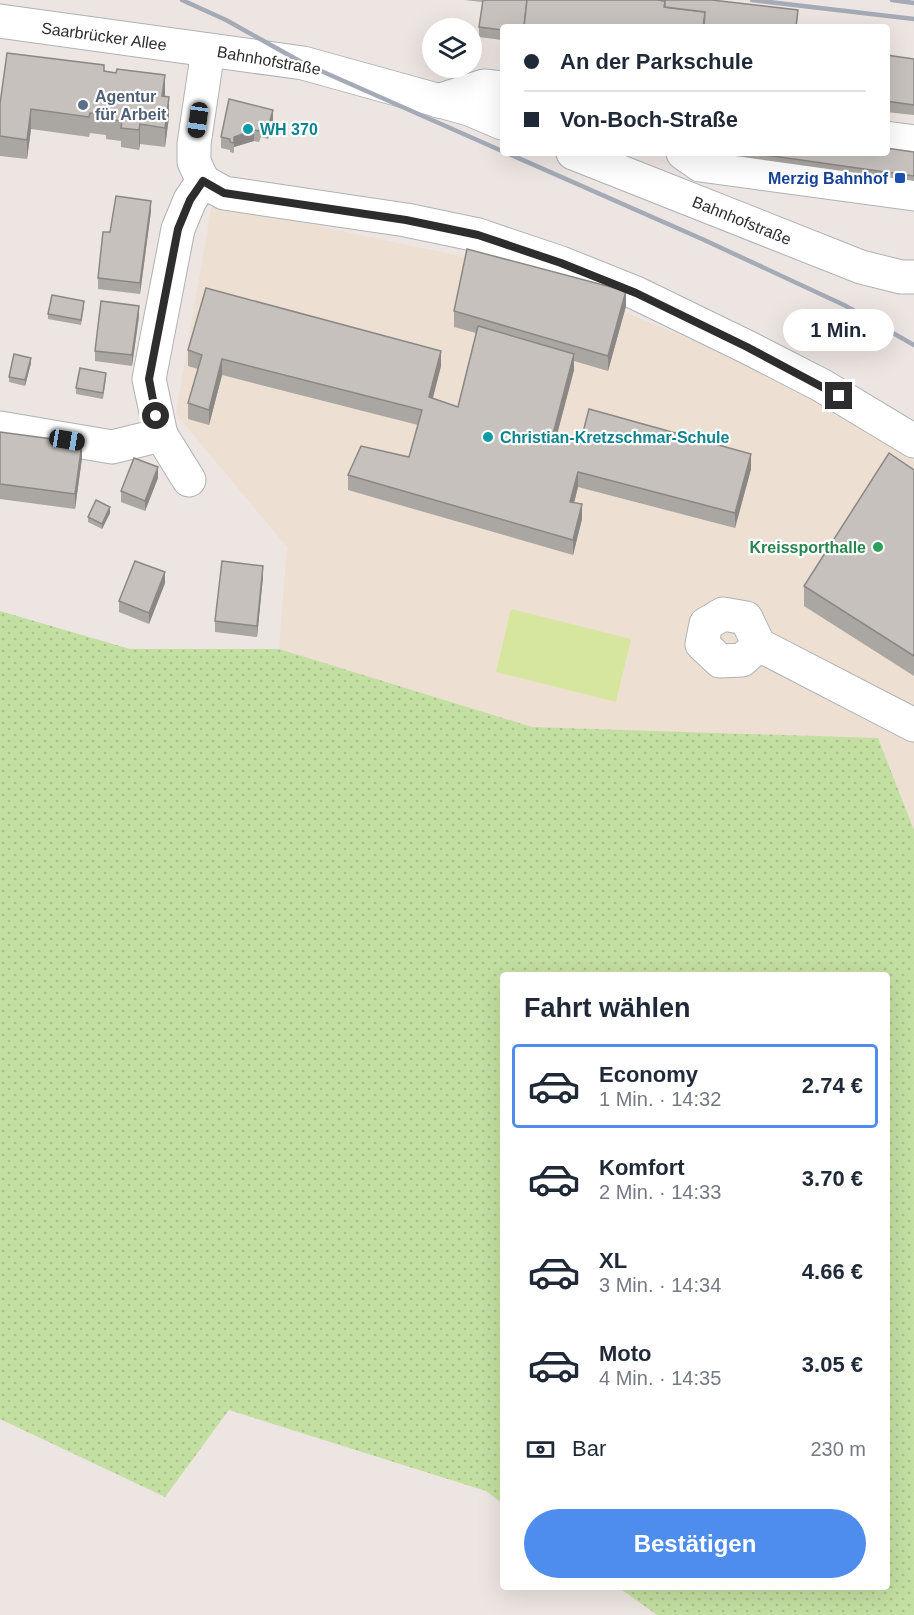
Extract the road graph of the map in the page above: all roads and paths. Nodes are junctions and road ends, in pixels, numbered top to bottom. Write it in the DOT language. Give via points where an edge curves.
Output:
graph roads {
  1 [pos="0,21"];
  2 [pos="208,50"];
  3 [pos="500,88"];
  4 [pos="438,101"];
  5 [pos="500,122"];
  6 [pos="890,139"];
  7 [pos="914,142"];
  8 [pos="581,156"];
  9 [pos="687,156"];
  10 [pos="203,181"];
  11 [pos="914,194"];
  12 [pos="914,277"];
  13 [pos="0,428"];
  14 [pos="161,435"];
  15 [pos="914,441"];
  16 [pos="189,480"];
  17 [pos="759,645"];
  18 [pos="914,725"];
  1 -- 2 [label="street, Saarbrücker Allee"];
  2 -- 4 [label="street, Bahnhofstraße" via="303,63"];
  2 -- 10 [label="street" via="194,144 194,162"];
  3 -- 4 [label="street" via="484,86"];
  4 -- 5 [label="street, Bahnhofstraße"];
  6 -- 7 [label="street"];
  8 -- 12 [label="street, Bahnhofstraße" via="861,267"];
  9 -- 11 [label="street" via="700,165"];
  10 -- 14 [label="street" via="178,229 149,379"];
  10 -- 15 [label="street" via="224,193 406,220 478,235 561,263 636,293 747,347 821,385"];
  13 -- 14 [label="street" via="112,447"];
  14 -- 16 [label="street"];
  17 -- 18 [label="street"];
}
